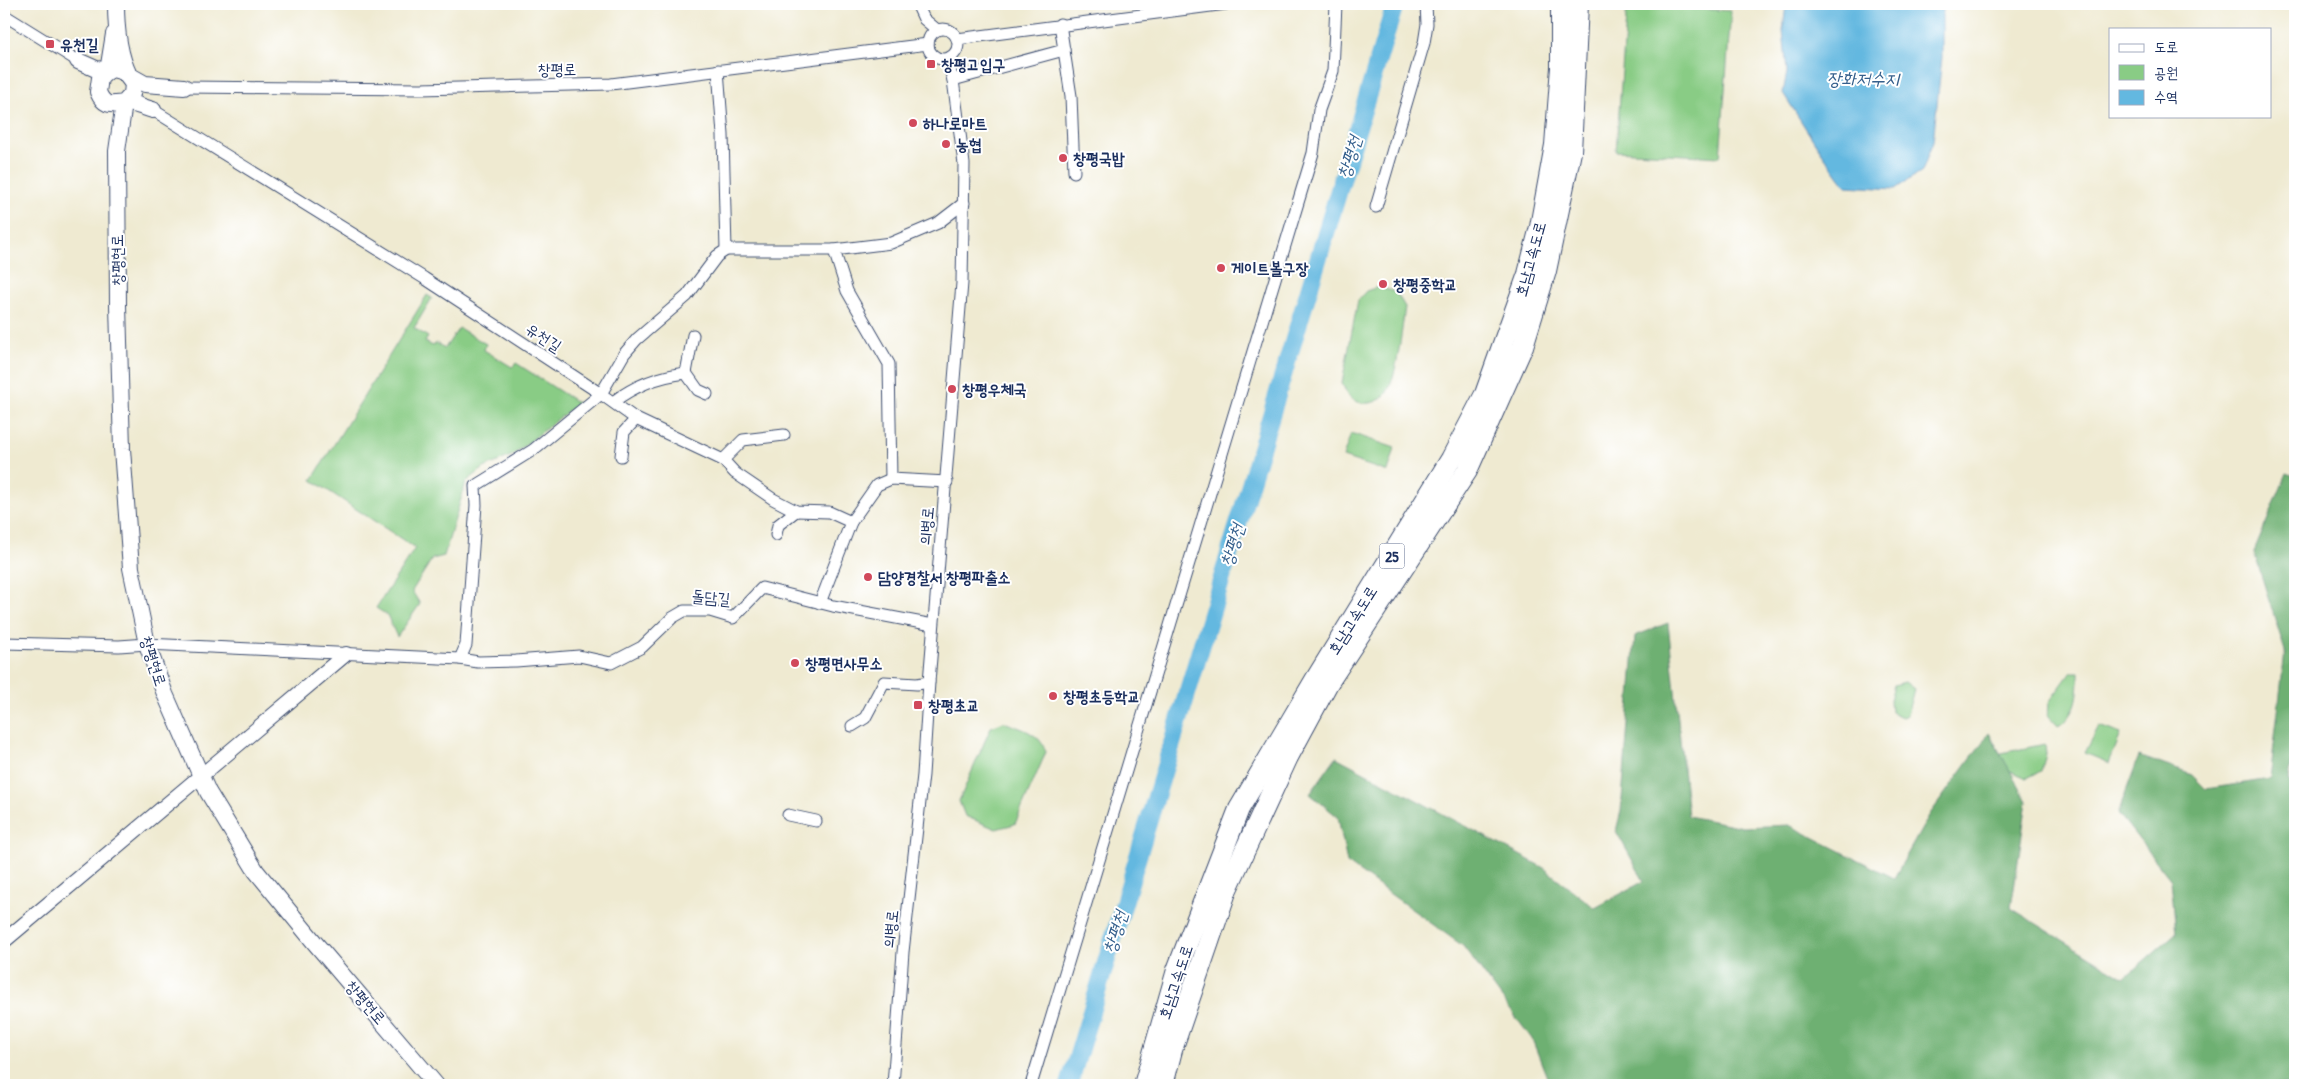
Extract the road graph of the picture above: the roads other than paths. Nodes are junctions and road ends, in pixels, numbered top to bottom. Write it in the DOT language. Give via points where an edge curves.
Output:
graph roads {
  1 [pos="116,4"];
  2 [pos="917,4"];
  3 [pos="1226,4"];
  4 [pos="1336,4"];
  5 [pos="1426,4"];
  6 [pos="1561,4"];
  7 [pos="1578,4"];
  8 [pos="4,15"];
  9 [pos="116,24"];
  10 [pos="1060,24"];
  11 [pos="937,30"];
  12 [pos="957,39"];
  13 [pos="928,44"];
  14 [pos="1064,50"];
  15 [pos="947,59"];
  16 [pos="78,62"];
  17 [pos="718,70"];
  18 [pos="108,71"];
  19 [pos="129,75"];
  20 [pos="953,80"];
  21 [pos="184,87"];
  22 [pos="97,88"];
  23 [pos="128,99"];
  24 [pos="107,103"];
  25 [pos="153,110"];
  26 [pos="117,146"];
  27 [pos="1074,172"];
  28 [pos="964,203"];
  29 [pos="1376,207"];
  30 [pos="726,250"];
  31 [pos="834,250"];
  32 [pos="693,335"];
  33 [pos="686,373"];
  34 [pos="602,394"];
  35 [pos="708,394"];
  36 [pos="613,402"];
  37 [pos="636,419"];
  38 [pos="784,435"];
  39 [pos="621,456"];
  40 [pos="723,460"];
  41 [pos="891,479"];
  42 [pos="946,482"];
  43 [pos="796,512"];
  44 [pos="851,522"];
  45 [pos="776,535"];
  46 [pos="820,603"];
  47 [pos="934,625"];
  48 [pos="4,642"];
  49 [pos="147,644"];
  50 [pos="346,654"];
  51 [pos="460,659"];
  52 [pos="929,682"];
  53 [pos="852,726"];
  54 [pos="201,777"];
  55 [pos="788,815"];
  56 [pos="816,821"];
  57 [pos="4,941"];
  58 [pos="436,1085"];
  59 [pos="893,1085"];
  60 [pos="1030,1085"];
  61 [pos="1144,1085"];
  62 [pos="1163,1085"];
  1 -- 9 [label="main road"];
  2 -- 11 [label="street" via="924,19"];
  3 -- 10 [label="street"];
  4 -- 60 [label="street" via="1333,71 1319,110 1313,153"];
  5 -- 29 [label="street" via="1424,43"];
  6 -- 61 [label="highway, 호남고속도로 / 25" via="1561,67 1555,145 1540,227 1528,274 1485,394 1452,459 1239,809 1177,970"];
  7 -- 62 [label="highway, 호남고속도로 / 25" via="1571,152 1546,271 1523,346 1467,471 1328,683 1288,757 1227,889"];
  8 -- 16 [label="street"];
  9 -- 16 [label="main road" via="102,56 93,61"];
  9 -- 18 [label="main road"];
  9 -- 19 [label="main road"];
  9 -- 21 [label="main road" via="136,66 148,76"];
  10 -- 12 [label="street"];
  10 -- 14 [label="street"];
  11 -- 12 [label="street" via="948,29"];
  11 -- 13 [label="street" via="930,36"];
  12 -- 15 [label="street" via="957,50"];
  13 -- 15 [label="street" via="932,55"];
  13 -- 17 [label="street, 창평로"];
  14 -- 20 [label="street"];
  14 -- 27 [label="street"];
  15 -- 20 [label="street, 의병로"];
  16 -- 18 [label="main road"];
  16 -- 22 [label="main road"];
  17 -- 21 [label="street, 창평로" via="611,84 421,89"];
  17 -- 30 [label="street"];
  18 -- 19 [label="main road" via="119,70"];
  18 -- 22 [label="main road" via="100,78"];
  19 -- 21 [label="main road" via="146,84"];
  19 -- 23 [label="main road" via="133,84"];
  20 -- 28 [label="street, 의병로" via="964,164"];
  21 -- 23 [label="main road"];
  22 -- 24 [label="main road"];
  23 -- 24 [label="main road" via="115,106"];
  23 -- 25 [label="main road"];
  23 -- 26 [label="main road"];
  24 -- 26 [label="main road"];
  25 -- 26 [label="main road" via="132,119"];
  25 -- 34 [label="street, 유천길" via="424,278"];
  26 -- 49 [label="main road, 창평현로" via="122,449 131,568"];
  28 -- 31 [label="street" via="938,223 891,243"];
  28 -- 42 [label="street, 의병로" via="962,283"];
  30 -- 31 [label="street"];
  30 -- 34 [label="street" via="717,256 687,296 624,354"];
  31 -- 41 [label="street" via="847,291 889,364"];
  32 -- 33 [label="street"];
  33 -- 35 [label="street" via="698,390"];
  33 -- 36 [label="street" via="656,379 625,392"];
  34 -- 36 [label="street, 유천길"];
  34 -- 51 [label="street" via="533,450 475,486 466,645"];
  36 -- 37 [label="street, 유천길"];
  37 -- 39 [label="street" via="624,432"];
  37 -- 40 [label="street, 유천길"];
  38 -- 40 [label="street" via="743,440"];
  40 -- 43 [label="street, 유천길" via="743,479"];
  41 -- 42 [label="street"];
  41 -- 44 [label="street" via="877,485"];
  42 -- 47 [label="street, 의병로"];
  43 -- 44 [label="street" via="829,512"];
  43 -- 45 [label="street" via="778,526"];
  44 -- 46 [label="street"];
  46 -- 47 [label="street, 돌담길"];
  46 -- 51 [label="street, 돌담길" via="762,588 733,618 710,611 684,611 642,646 611,663 579,656 506,662"];
  47 -- 52 [label="street, 의병로"];
  48 -- 49 [label="street"];
  49 -- 50 [label="street"];
  49 -- 54 [label="main road, 창평현로"];
  50 -- 51 [label="street"];
  50 -- 54 [label="street"];
  52 -- 53 [label="street" via="884,682 865,718"];
  52 -- 59 [label="street, 의병로"];
  54 -- 57 [label="street"];
  54 -- 58 [label="main road, 창평현로" via="256,871"];
  55 -- 56 [label="street"];
}
